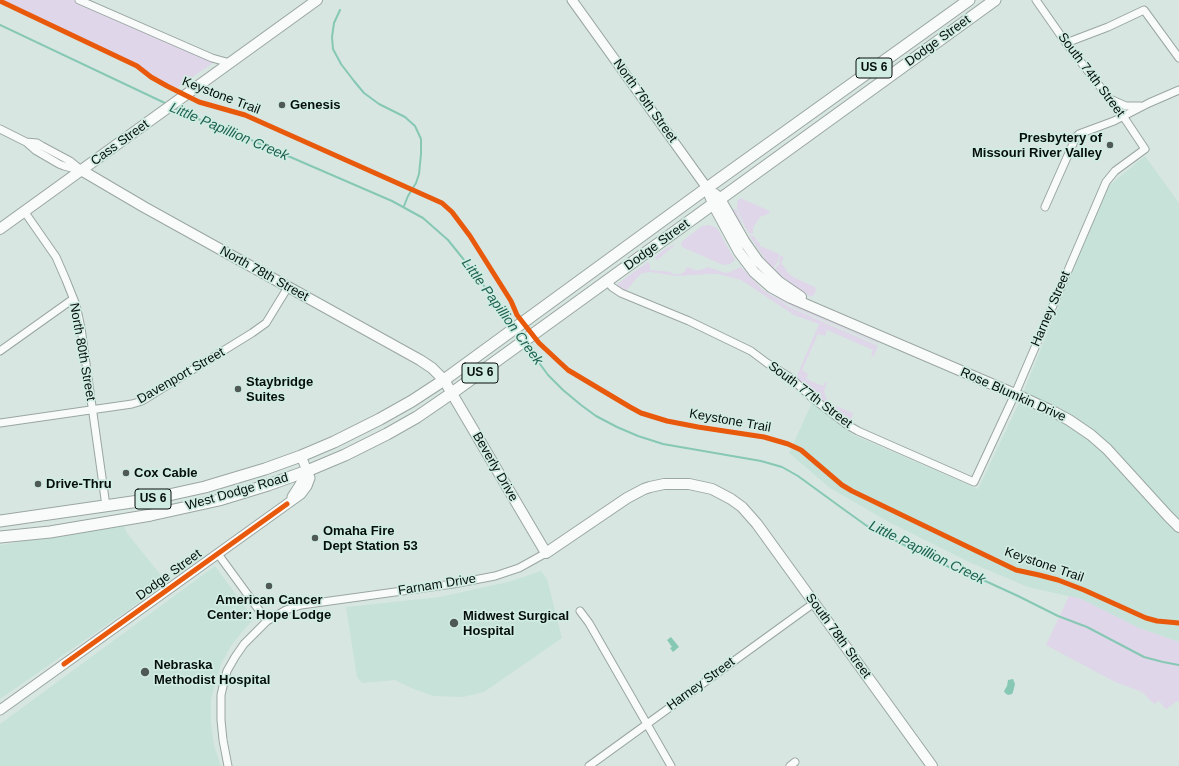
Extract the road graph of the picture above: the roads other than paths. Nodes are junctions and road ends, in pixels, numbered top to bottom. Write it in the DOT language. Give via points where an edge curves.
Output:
graph roads {
  1 [pos="79,0"];
  2 [pos="317,0"];
  3 [pos="572,0"];
  4 [pos="969,0"];
  5 [pos="995,0"];
  6 [pos="1036,0"];
  7 [pos="1066,43"];
  8 [pos="1179,58"];
  9 [pos="230,63"];
  10 [pos="1179,90"];
  11 [pos="1109,99"];
  12 [pos="1144,105"];
  13 [pos="1122,116"];
  14 [pos="0,129"];
  15 [pos="1145,149"];
  16 [pos="81,170"];
  17 [pos="707,188"];
  18 [pos="717,202"];
  19 [pos="1045,207"];
  20 [pos="24,211"];
  21 [pos="0,229"];
  22 [pos="607,281"];
  23 [pos="288,287"];
  24 [pos="74,299"];
  25 [pos="0,351"];
  26 [pos="444,380"];
  27 [pos="452,393"];
  28 [pos="1015,394"];
  29 [pos="92,410"];
  30 [pos="0,423"];
  31 [pos="301,456"];
  32 [pos="307,471"];
  33 [pos="974,482"];
  34 [pos="106,506"];
  35 [pos="742,507"];
  36 [pos="0,521"];
  37 [pos="1179,527"];
  38 [pos="0,537"];
  39 [pos="546,553"];
  40 [pos="218,554"];
  41 [pos="814,603"];
  42 [pos="580,611"];
  43 [pos="267,622"];
  44 [pos="0,710"];
  45 [pos="646,724"];
  46 [pos="228,766"];
  47 [pos="589,766"];
  48 [pos="671,766"];
  49 [pos="932,766"];
  1 -- 9 [label="street" via="217,60"];
  2 -- 9 [label="main road, Cass Street"];
  3 -- 17 [label="street, North 76th Street"];
  4 -- 17 [label="highway, Dodge Street / US 6"];
  5 -- 18 [label="highway, Dodge Street / US 6"];
  6 -- 7 [label="street, South 74th Street"];
  7 -- 8 [label="street" via="1144,10"];
  7 -- 11 [label="street, South 74th Street"];
  9 -- 16 [label="main road, Cass Street"];
  10 -- 12 [label="street"];
  11 -- 12 [label="street" via="1126,106"];
  11 -- 13 [label="street, South 74th Street"];
  12 -- 13 [label="street"];
  13 -- 15 [label="street, South 74th Street"];
  13 -- 19 [label="street" via="1076,137"];
  14 -- 16 [label="street" via="26,142 37,143"];
  15 -- 28 [label="street, Harney Street" via="1115,171 1106,182"];
  16 -- 20 [label="main road, Cass Street"];
  16 -- 23 [label="main road, North 78th Street"];
  17 -- 18 [label="main road, North 76th Street"];
  17 -- 26 [label="highway, Dodge Street / US 6"];
  18 -- 22 [label="highway, Dodge Street / US 6"];
  18 -- 28 [label="main road, Rose Blumkin Drive" via="758,261 780,282 815,308"];
  20 -- 21 [label="main road, Cass Street"];
  20 -- 24 [label="street, North 80th Street" via="56,257"];
  22 -- 27 [label="highway, Dodge Street / US 6"];
  22 -- 33 [label="street, South 77th Street" via="621,293 689,321 751,351 791,378 811,397 858,431"];
  23 -- 26 [label="main road, North 78th Street" via="420,360"];
  23 -- 29 [label="street, Davenport Street" via="266,323 242,340 144,400"];
  24 -- 25 [label="street"];
  24 -- 29 [label="street, North 80th Street" via="81,328"];
  26 -- 27 [label="main road, Beverly Drive"];
  26 -- 31 [label="highway, Dodge Street / US 6" via="375,422"];
  27 -- 32 [label="highway, Dodge Street / US 6" via="380,438"];
  27 -- 39 [label="main road, Beverly Drive"];
  28 -- 33 [label="street, Harney Street"];
  28 -- 37 [label="main road, Rose Blumkin Drive" via="1069,420 1091,435"];
  29 -- 30 [label="street, Davenport Street"];
  29 -- 34 [label="street, North 80th Street"];
  31 -- 32 [label="street"];
  31 -- 34 [label="highway, West Dodge Road / US 6" via="205,487"];
  32 -- 38 [label="highway, West Dodge Road / US 6" via="249,491 193,506 50,532"];
  32 -- 40 [label="street, Dodge Street" via="287,504"];
  34 -- 36 [label="highway, West Dodge Road / US 6"];
  35 -- 39 [label="main road, Farnam Drive" via="724,495 704,487 677,483 650,487 627,498"];
  35 -- 41 [label="main road, South 78th Street" via="758,524"];
  39 -- 43 [label="street, Farnam Drive" via="519,568 495,576 300,605"];
  40 -- 43 [label="street"];
  40 -- 44 [label="street, Dodge Street"];
  41 -- 45 [label="street, Harney Street"];
  41 -- 49 [label="main road, South 78th Street"];
  42 -- 45 [label="street"];
  43 -- 46 [label="street, Farnam Drive" via="244,644 224,682 221,720"];
  45 -- 47 [label="street, Harney Street"];
  45 -- 48 [label="street"];
}
